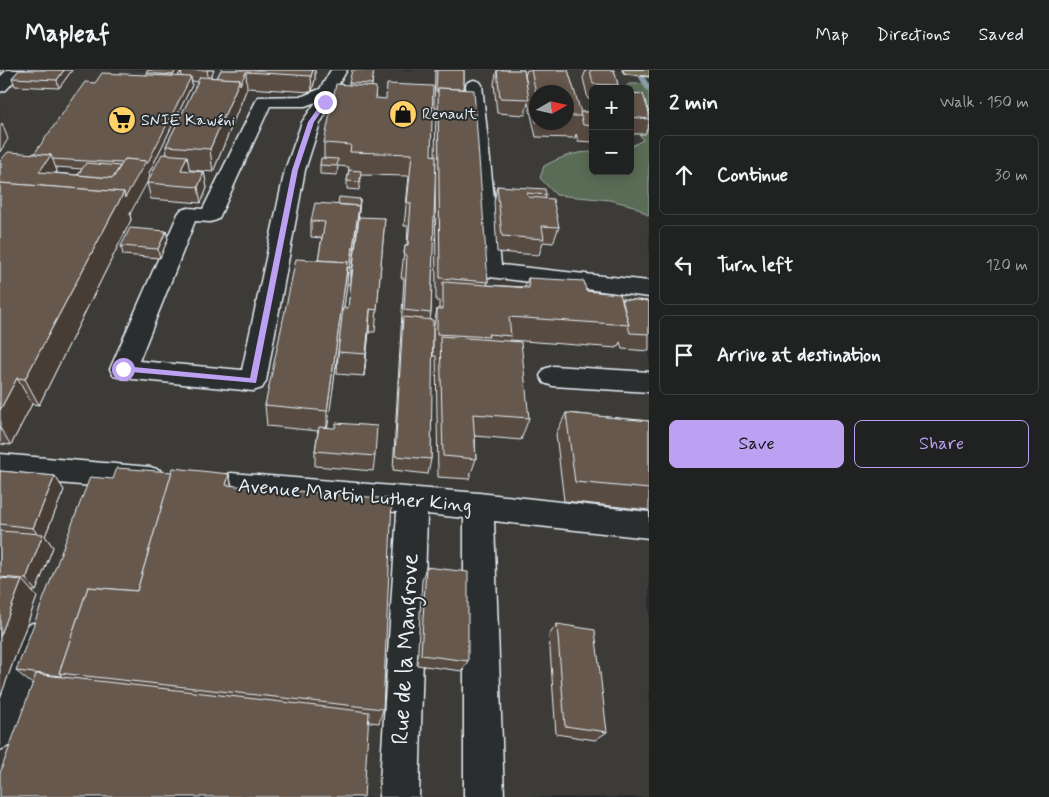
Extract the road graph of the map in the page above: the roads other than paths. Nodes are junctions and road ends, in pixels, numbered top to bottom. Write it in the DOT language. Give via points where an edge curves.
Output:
graph roads {
  1 [pos="16,70"];
  2 [pos="339,70"];
  3 [pos="631,70"];
  4 [pos="649,71"];
  5 [pos="474,85"];
  6 [pos="0,87"];
  7 [pos="326,92"];
  8 [pos="649,289"];
  9 [pos="553,376"];
  10 [pos="649,382"];
  11 [pos="0,466"];
  12 [pos="174,480"];
  13 [pos="204,483"];
  14 [pos="413,500"];
  15 [pos="479,506"];
  16 [pos="649,525"];
  17 [pos="44,612"];
  18 [pos="0,731"];
  19 [pos="400,797"];
  20 [pos="484,797"];
  1 -- 6 [label="street"];
  2 -- 7 [label="street"];
  3 -- 4 [label="main road"];
  5 -- 8 [label="street" via="490,271"];
  7 -- 7 [label="street" via="305,101 264,101 210,216 188,214 123,369 253,381 295,170 311,122 325,102"];
  9 -- 10 [label="street"];
  11 -- 12 [label="street" via="89,488"];
  13 -- 14 [label="street, Avenue Martin Luther King"];
  14 -- 15 [label="street, Avenue Martin Luther King"];
  14 -- 19 [label="street, Rue de la Mangrove"];
  15 -- 16 [label="street, Avenue Martin Luther King"];
  15 -- 20 [label="street"];
  17 -- 18 [label="street"];
}
